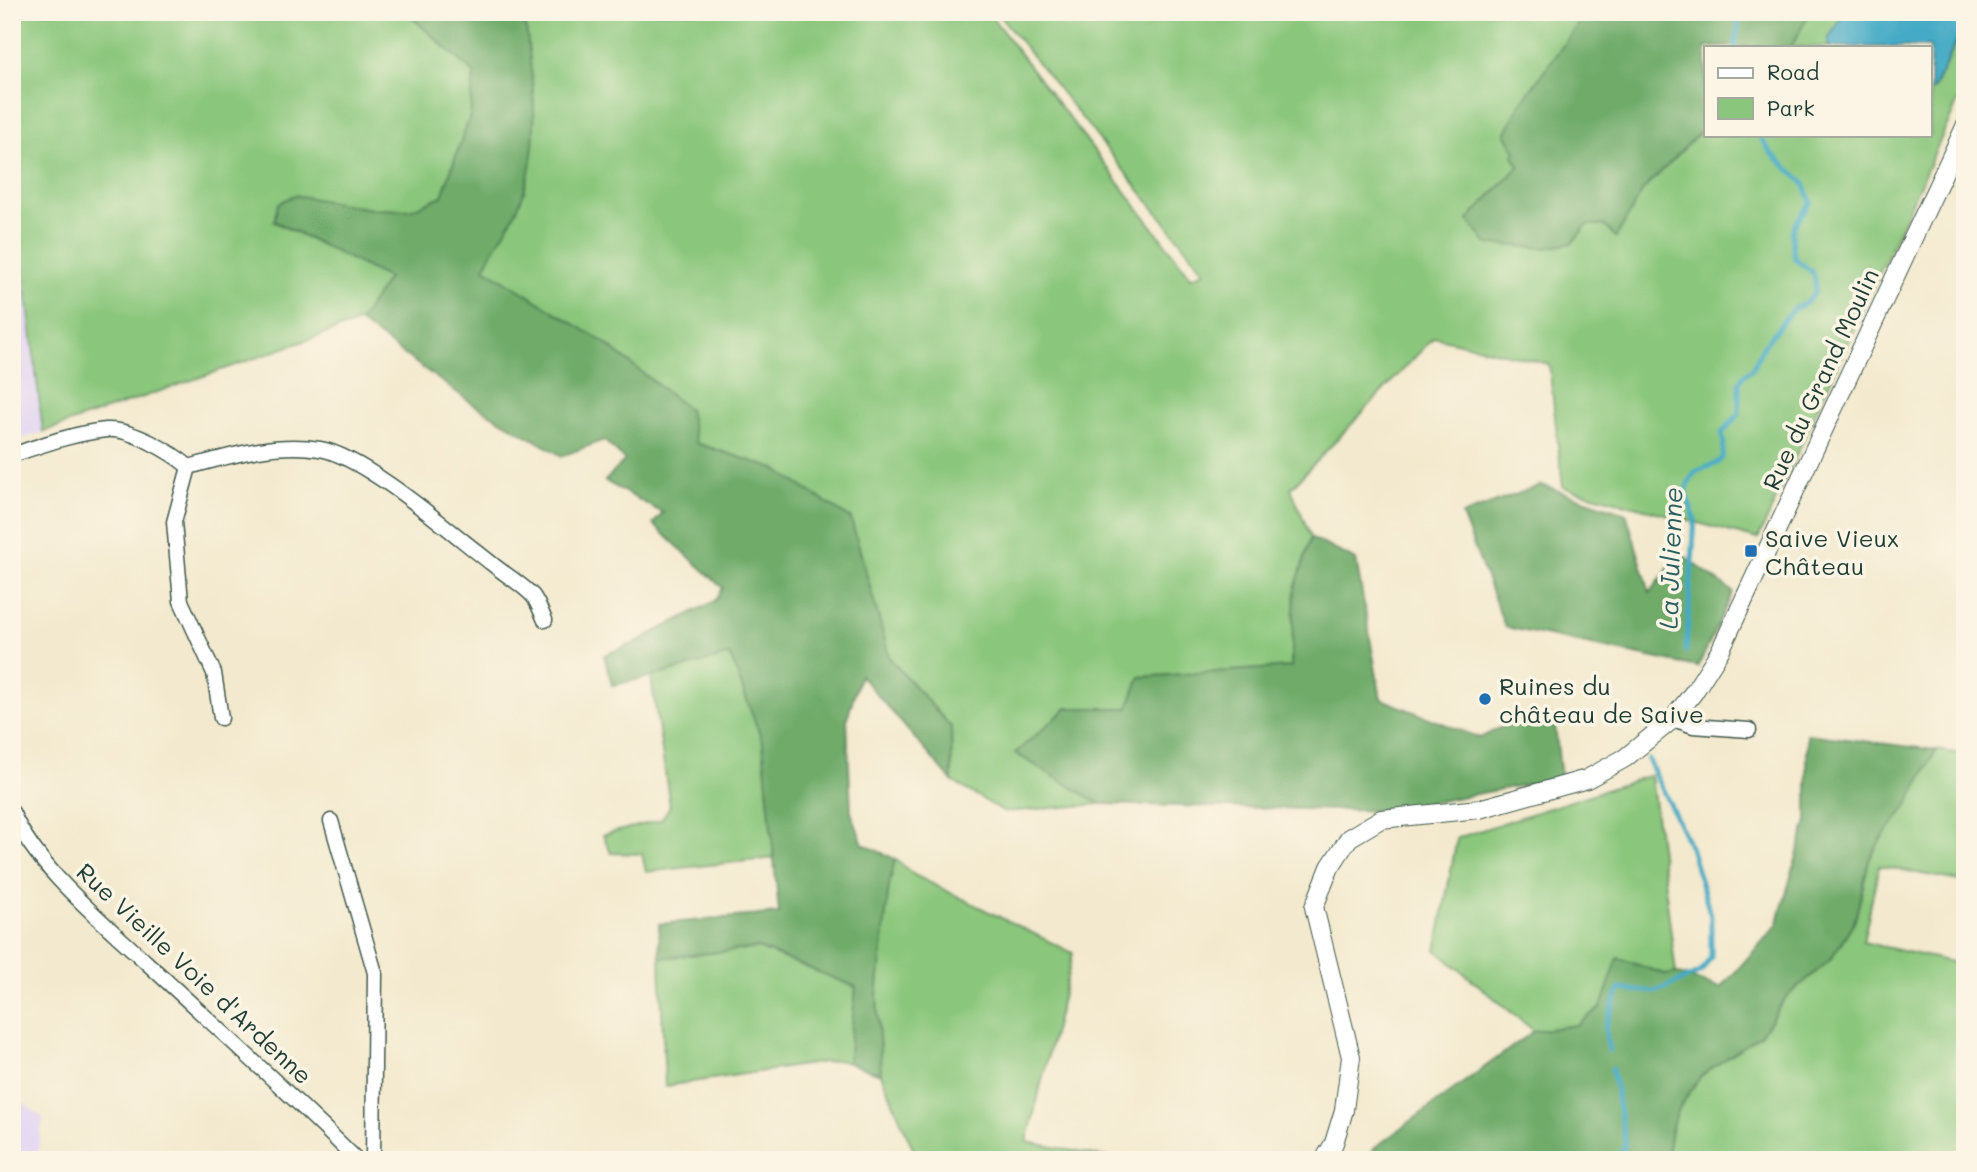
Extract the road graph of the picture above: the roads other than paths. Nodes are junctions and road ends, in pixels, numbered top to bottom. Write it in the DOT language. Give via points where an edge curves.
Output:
graph roads {
  1 [pos="1965,127"];
  2 [pos="12,455"];
  3 [pos="189,467"];
  4 [pos="545,620"];
  5 [pos="221,718"];
  6 [pos="1673,719"];
  7 [pos="1749,730"];
  8 [pos="12,812"];
  9 [pos="331,821"];
  10 [pos="357,1160"];
  11 [pos="373,1160"];
  12 [pos="1324,1160"];
  1 -- 6 [label="street, Rue du Grand Moulin" via="1720,651"];
  2 -- 3 [label="street" via="109,430 171,452"];
  3 -- 4 [label="street" via="264,448 310,448 345,457 533,596"];
  3 -- 5 [label="street" via="174,522 181,601 214,673"];
  6 -- 7 [label="street" via="1693,726"];
  6 -- 12 [label="street, Rue du Grand Moulin" via="1625,758 1587,779 1479,808 1381,819 1349,838 1330,867 1314,907 1351,1057 1344,1110"];
  8 -- 10 [label="street, Rue Vieille Voie d'Ardenne" via="42,861"];
  9 -- 11 [label="street" via="374,974"];
}
